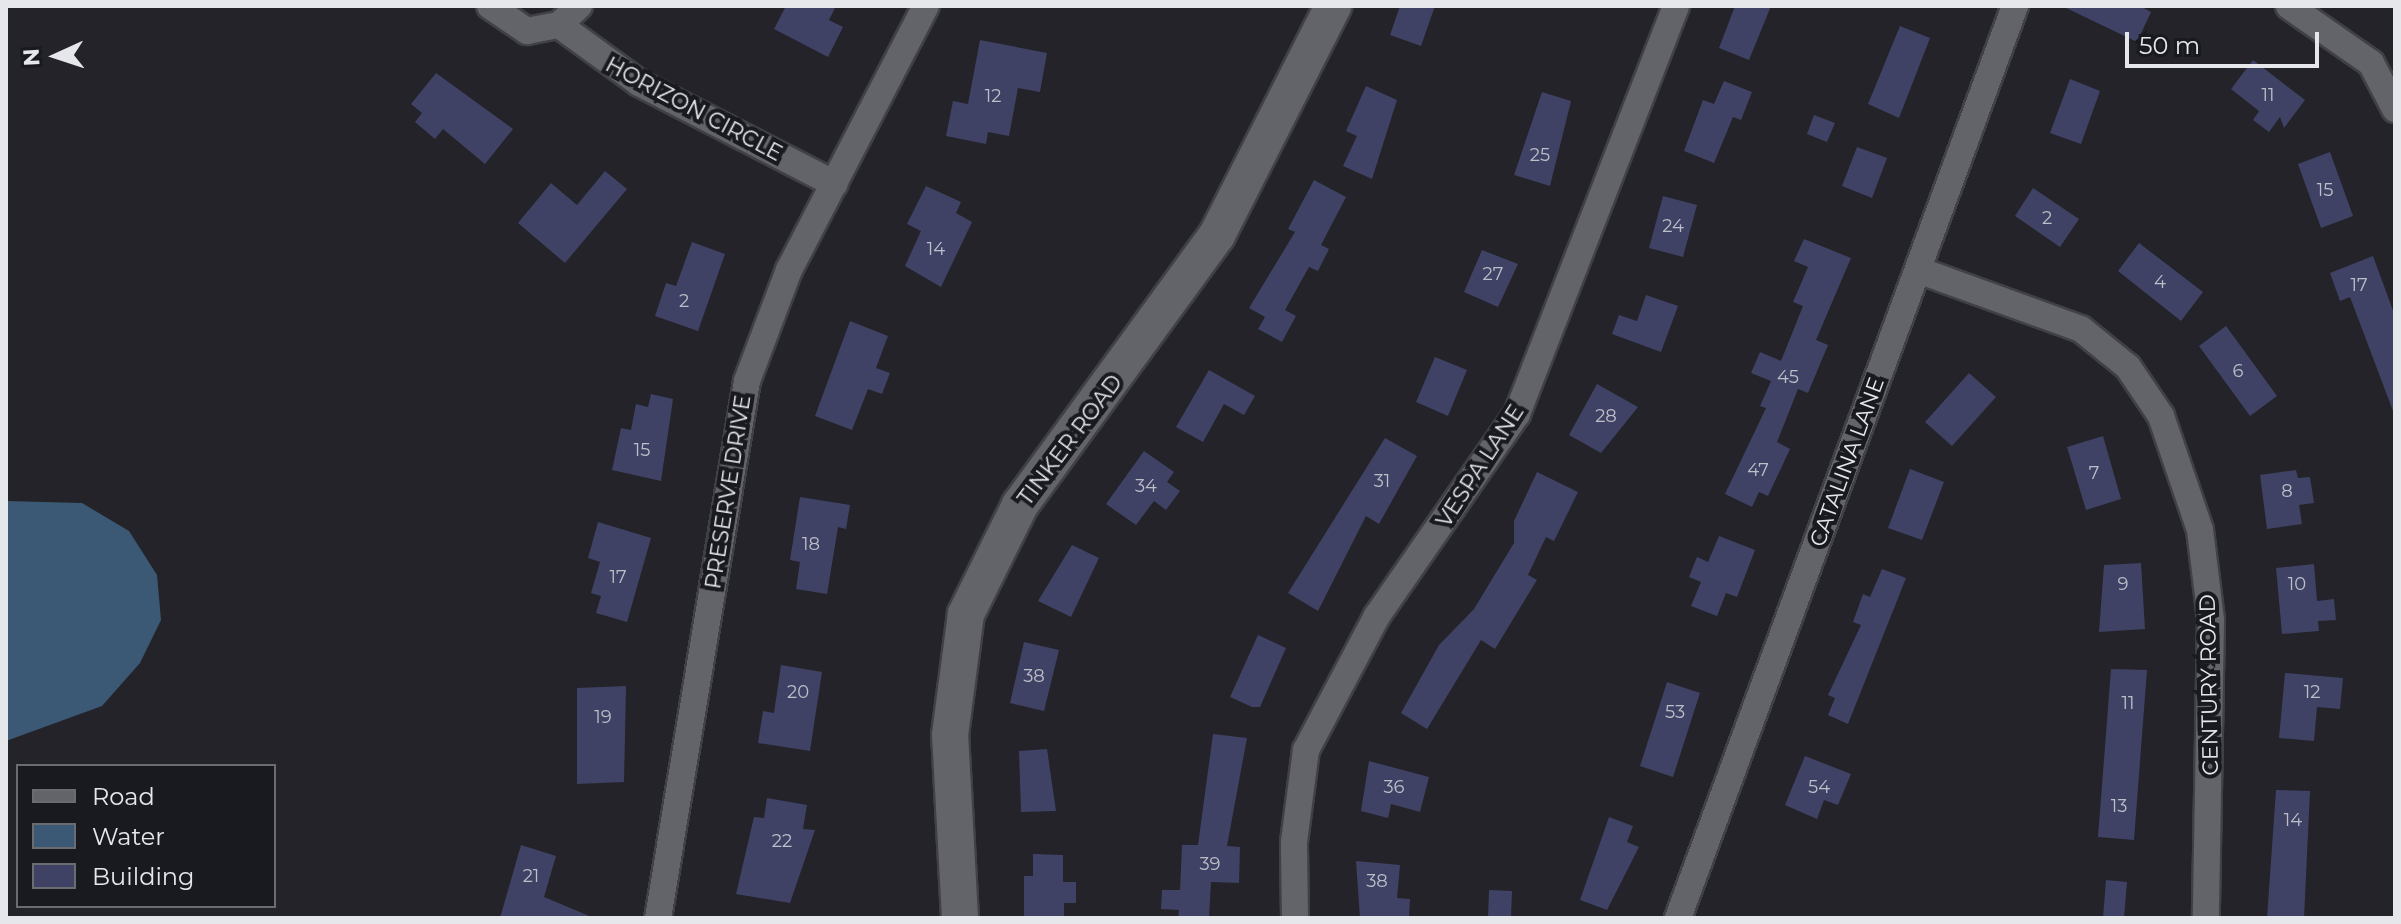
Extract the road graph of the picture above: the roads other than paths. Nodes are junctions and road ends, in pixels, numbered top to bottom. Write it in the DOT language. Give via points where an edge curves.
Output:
graph roads {
  1 [pos="490,6"];
  2 [pos="579,6"];
  3 [pos="926,6"];
  4 [pos="1333,6"];
  5 [pos="1676,6"];
  6 [pos="2015,6"];
  7 [pos="2289,6"];
  8 [pos="559,25"];
  9 [pos="2395,109"];
  10 [pos="835,184"];
  11 [pos="1918,270"];
  12 [pos="658,918"];
  13 [pos="960,918"];
  14 [pos="1295,918"];
  15 [pos="1678,918"];
  16 [pos="2206,918"];
  1 -- 8 [label="street" via="527,31"];
  2 -- 8 [label="street"];
  3 -- 10 [label="street, PRESERVE DRIVE"];
  4 -- 13 [label="street, TINKER ROAD" via="1217,235 1020,505 966,614 950,735"];
  5 -- 14 [label="street, VESPA LANE" via="1523,400 1377,616 1306,750 1294,842"];
  6 -- 11 [label="street, CATALINA LANE"];
  7 -- 9 [label="street" via="2371,63"];
  8 -- 10 [label="street, HORIZON CIRCLE" via="639,83"];
  10 -- 12 [label="street, PRESERVE DRIVE" via="789,270 747,381"];
  11 -- 15 [label="street, CATALINA LANE"];
  11 -- 16 [label="street, CENTURY ROAD" via="2081,329 2128,367 2161,416 2200,530 2211,620"];
}
